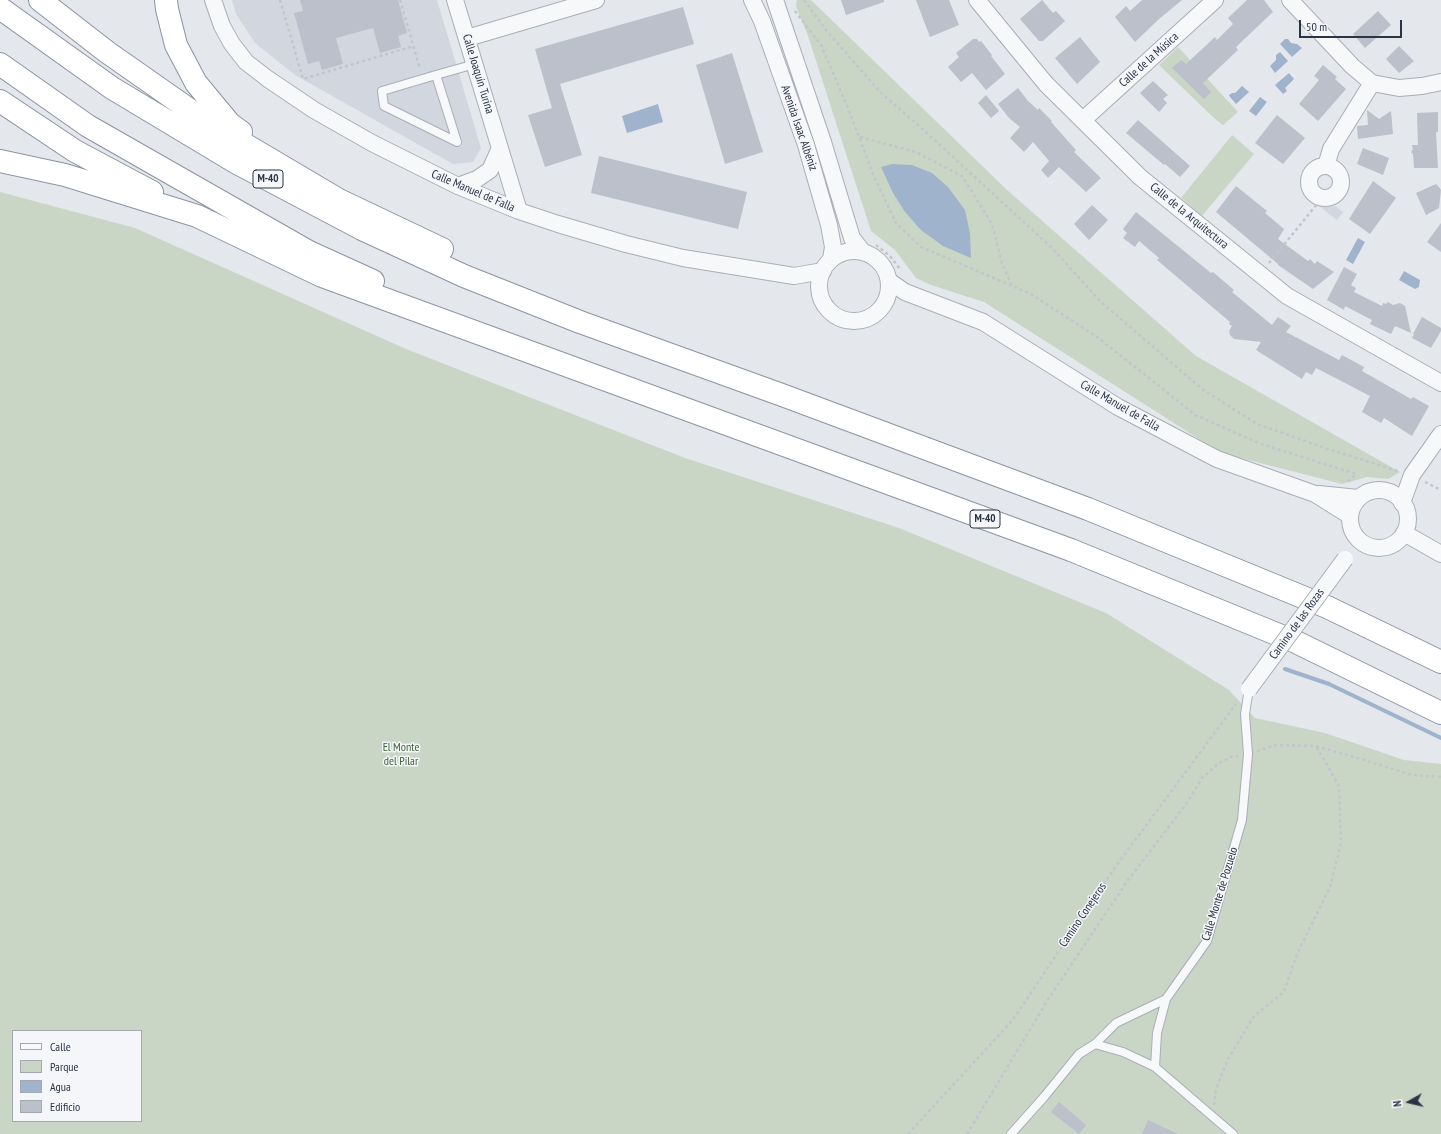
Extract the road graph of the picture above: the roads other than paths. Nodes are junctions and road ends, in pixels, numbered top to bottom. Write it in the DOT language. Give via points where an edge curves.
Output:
graph roads {
  1 [pos="40,0"];
  2 [pos="166,0"];
  3 [pos="213,0"];
  4 [pos="455,0"];
  5 [pos="596,0"];
  6 [pos="752,0"];
  7 [pos="775,0"];
  8 [pos="977,0"];
  9 [pos="1215,0"];
  10 [pos="1290,0"];
  11 [pos="0,8"];
  12 [pos="467,38"];
  13 [pos="0,64"];
  14 [pos="475,64"];
  15 [pos="436,75"];
  16 [pos="1372,83"];
  17 [pos="1441,83"];
  18 [pos="0,101"];
  19 [pos="1083,120"];
  20 [pos="500,148"];
  21 [pos="0,161"];
  22 [pos="1326,166"];
  23 [pos="458,186"];
  24 [pos="339,200"];
  25 [pos="520,211"];
  26 [pos="198,216"];
  27 [pos="863,252"];
  28 [pos="827,265"];
  29 [pos="794,276"];
  30 [pos="889,281"];
  31 [pos="820,294"];
  32 [pos="932,303"];
  33 [pos="884,306"];
  34 [pos="556,312"];
  35 [pos="518,348"];
  36 [pos="1441,382"];
  37 [pos="1441,434"];
  38 [pos="1412,475"];
  39 [pos="1388,492"];
  40 [pos="1315,494"];
  41 [pos="1358,498"];
  42 [pos="1402,503"];
  43 [pos="1350,516"];
  44 [pos="1404,533"];
  45 [pos="1359,540"];
  46 [pos="1441,554"];
  47 [pos="1441,662"];
  48 [pos="1249,689"];
  49 [pos="1441,713"];
  50 [pos="1166,999"];
  51 [pos="1095,1044"];
  52 [pos="1154,1067"];
  53 [pos="1011,1134"];
  54 [pos="1233,1134"];
  1 -- 24 [label="highway" via="107,52 207,122"];
  2 -- 24 [label="highway" via="176,45 196,83 230,124"];
  3 -- 23 [label="street, Calle Manuel de Falla" via="222,26 232,44 246,62 268,79 314,110 372,143"];
  4 -- 12 [label="street, Calle Joaquín Turina"];
  5 -- 12 [label="street"];
  6 -- 28 [label="street, Avenida Isaac Albéniz" via="762,21 806,145 829,226 833,247"];
  7 -- 27 [label="street, Avenida Isaac Albéniz" via="852,238"];
  8 -- 19 [label="street, Calle de la Arquitectura" via="1046,84"];
  9 -- 19 [label="street, Calle de la Música"];
  10 -- 16 [label="street" via="1352,66"];
  11 -- 34 [label="highway, M-40" via="112,88 237,163 369,232 464,276"];
  12 -- 14 [label="street, Calle Joaquín Turina"];
  13 -- 35 [label="highway, M-40" via="88,126 309,252"];
  14 -- 15 [label="lane"];
  14 -- 20 [label="street, Calle Joaquín Turina"];
  15 -- 15 [label="lane" via="382,91 384,106 457,142"];
  16 -- 17 [label="street" via="1399,88"];
  16 -- 22 [label="street" via="1331,149"];
  18 -- 26 [label="highway" via="75,151"];
  19 -- 36 [label="street, Calle de la Arquitectura" via="1140,177 1287,296"];
  20 -- 23 [label="street" via="490,170 477,179"];
  20 -- 25 [label="street, Calle Joaquín Turina"];
  21 -- 26 [label="highway" via="65,175"];
  22 -- 22 [label="street" via="1336,170 1341,184 1339,190 1330,198 1322,198 1313,193 1309,182 1316,169"];
  23 -- 25 [label="street, Calle Manuel de Falla"];
  24 -- 34 [label="highway" via="496,275"];
  25 -- 29 [label="street, Calle Manuel de Falla" via="618,242 683,258"];
  26 -- 35 [label="highway" via="322,276"];
  27 -- 28 [label="street" via="846,252"];
  27 -- 30 [label="street" via="880,263"];
  28 -- 29 [label="street, Calle Manuel de Falla"];
  28 -- 31 [label="street" via="819,282"];
  29 -- 31 [label="street, Calle Manuel de Falla"];
  30 -- 32 [label="street, Calle Manuel de Falla" via="905,292"];
  30 -- 33 [label="street" via="888,298"];
  31 -- 33 [label="street" via="830,312 848,321 868,319"];
  32 -- 33 [label="street, Calle Manuel de Falla" via="906,301"];
  32 -- 40 [label="street, Calle Manuel de Falla" via="983,322 1118,407 1217,459"];
  34 -- 47 [label="highway, M-40" via="1088,509 1327,607"];
  35 -- 49 [label="highway, M-40" via="1071,550 1296,642"];
  37 -- 38 [label="street"];
  38 -- 39 [label="street"];
  38 -- 42 [label="street"];
  39 -- 41 [label="street" via="1372,491"];
  39 -- 42 [label="street"];
  40 -- 41 [label="street, Calle Manuel de Falla"];
  40 -- 43 [label="street, Calle Manuel de Falla"];
  41 -- 43 [label="street"];
  42 -- 44 [label="street" via="1407,512"];
  43 -- 45 [label="street" via="1352,529"];
  44 -- 45 [label="street" via="1395,543 1383,548 1370,546"];
  44 -- 46 [label="street"];
  45 -- 48 [label="street, Camino de las Rozas, bridge"];
  48 -- 50 [label="lane, Calle Monte de Pozuelo" via="1245,714 1248,754 1242,820 1207,942"];
  50 -- 51 [label="lane, Calle Monte de Pozuelo" via="1116,1023"];
  50 -- 52 [label="lane" via="1157,1033"];
  51 -- 52 [label="lane" via="1123,1052"];
  51 -- 53 [label="lane, Calle Monte de Pozuelo" via="1079,1054"];
  52 -- 54 [label="lane"];
}
